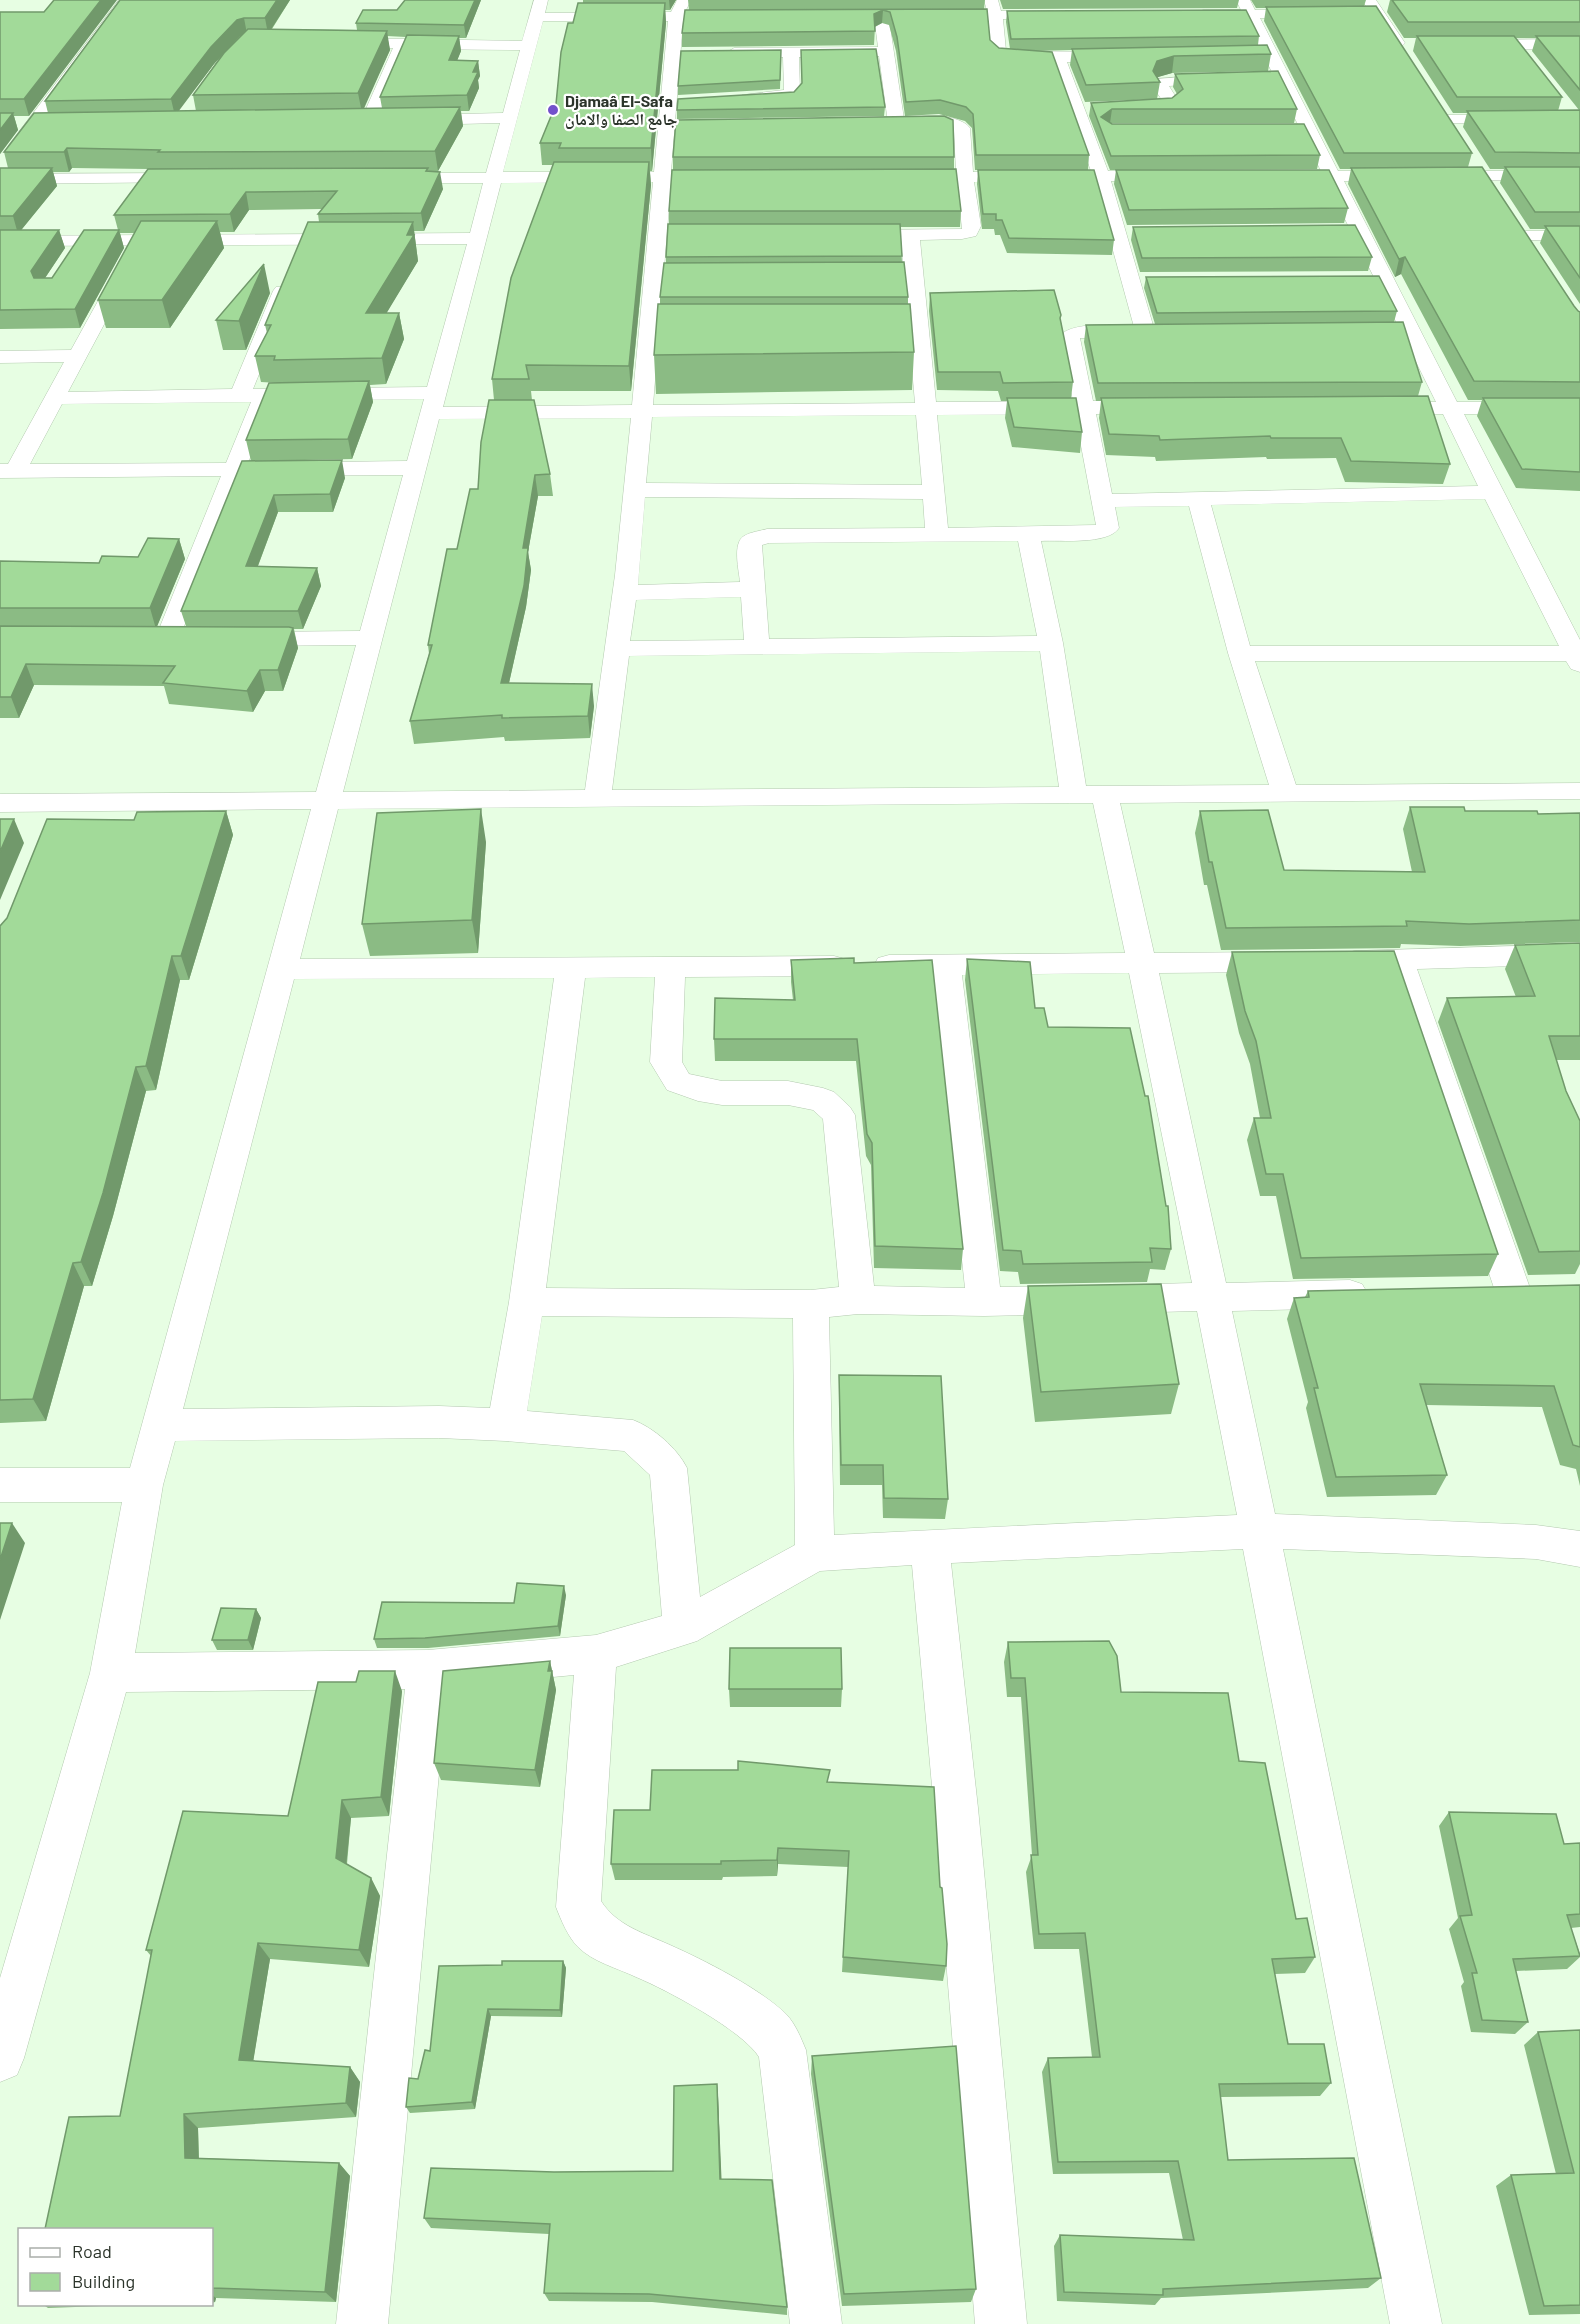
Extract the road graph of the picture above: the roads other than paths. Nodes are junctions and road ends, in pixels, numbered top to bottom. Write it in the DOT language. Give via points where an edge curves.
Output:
graph roads {
  1 [pos="126,0"];
  2 [pos="1373,6"];
  3 [pos="1396,6"];
  4 [pos="1247,7"];
  5 [pos="680,8"];
  6 [pos="993,8"];
  7 [pos="538,9"];
  8 [pos="880,12"];
  9 [pos="1320,14"];
  10 [pos="1355,14"];
  11 [pos="926,15"];
  12 [pos="1065,15"];
  13 [pos="1193,15"];
  14 [pos="744,16"];
  15 [pos="330,43"];
  16 [pos="402,44"];
  17 [pos="1580,44"];
  18 [pos="1457,45"];
  19 [pos="1516,45"];
  20 [pos="528,46"];
  21 [pos="1404,48"];
  22 [pos="886,51"];
  23 [pos="791,52"];
  24 [pos="720,53"];
  25 [pos="1248,54"];
  26 [pos="1271,54"];
  27 [pos="1129,57"];
  28 [pos="1058,58"];
  29 [pos="1531,64"];
  30 [pos="1260,77"];
  31 [pos="1282,77"];
  32 [pos="1238,78"];
  33 [pos="737,99"];
  34 [pos="1560,101"];
  35 [pos="1435,102"];
  36 [pos="1076,109"];
  37 [pos="509,118"];
  38 [pos="1448,120"];
  39 [pos="1577,120"];
  40 [pos="11,123"];
  41 [pos="33,124"];
  42 [pos="55,125"];
  43 [pos="1084,130"];
  44 [pos="1108,130"];
  45 [pos="1286,130"];
  46 [pos="1309,130"];
  47 [pos="1460,139"];
  48 [pos="1472,158"];
  49 [pos="0,170"];
  50 [pos="1101,176"];
  51 [pos="1182,176"];
  52 [pos="1274,176"];
  53 [pos="1332,176"];
  54 [pos="1484,176"];
  55 [pos="1580,176"];
  56 [pos="493,177"];
  57 [pos="663,177"];
  58 [pos="733,177"];
  59 [pos="896,177"];
  60 [pos="965,177"];
  61 [pos="200,178"];
  62 [pos="376,178"];
  63 [pos="0,179"];
  64 [pos="1497,196"];
  65 [pos="1337,230"];
  66 [pos="1360,230"];
  67 [pos="1140,232"];
  68 [pos="1117,233"];
  69 [pos="838,235"];
  70 [pos="910,235"];
  71 [pos="1580,236"];
  72 [pos="477,238"];
  73 [pos="304,240"];
  74 [pos="0,241"];
  75 [pos="82,241"];
  76 [pos="140,241"];
  77 [pos="1536,256"];
  78 [pos="71,258"];
  79 [pos="1385,279"];
  80 [pos="1131,280"];
  81 [pos="1154,280"];
  82 [pos="1362,280"];
  83 [pos="890,282"];
  84 [pos="914,282"];
  85 [pos="654,283"];
  86 [pos="678,283"];
  87 [pos="1387,331"];
  88 [pos="1410,331"];
  89 [pos="1145,332"];
  90 [pos="1168,332"];
  91 [pos="918,333"];
  92 [pos="650,334"];
  93 [pos="673,334"];
  94 [pos="895,334"];
  95 [pos="77,356"];
  96 [pos="0,357"];
  97 [pos="264,394"];
  98 [pos="240,395"];
  99 [pos="54,398"];
  100 [pos="432,403"];
  101 [pos="1086,407"];
  102 [pos="1168,408"];
  103 [pos="1366,408"];
  104 [pos="1448,408"];
  105 [pos="1580,408"];
  106 [pos="925,411"];
  107 [pos="643,412"];
  108 [pos="415,468"];
  109 [pos="235,469"];
  110 [pos="8,471"];
  111 [pos="635,490"];
  112 [pos="932,492"];
  113 [pos="1491,492"];
  114 [pos="1198,499"];
  115 [pos="1103,501"];
  116 [pos="937,533"];
  117 [pos="1028,535"];
  118 [pos="752,589"];
  119 [pos="624,593"];
  120 [pos="369,638"];
  121 [pos="167,639"];
  122 [pos="226,639"];
  123 [pos="1051,643"];
  124 [pos="757,647"];
  125 [pos="617,649"];
  126 [pos="1240,653"];
  127 [pos="1577,659"];
  128 [pos="1580,791"];
  129 [pos="1285,794"];
  130 [pos="1090,796"];
  131 [pos="597,799"];
  132 [pos="326,801"];
  133 [pos="0,803"];
  134 [pos="1579,956"];
  135 [pos="1399,961"];
  136 [pos="1142,962"];
  137 [pos="946,965"];
  138 [pos="570,966"];
  139 [pos="670,968"];
  140 [pos="281,969"];
  141 [pos="1479,1292"];
  142 [pos="1385,1293"];
  143 [pos="1211,1296"];
  144 [pos="858,1300"];
  145 [pos="527,1302"];
  146 [pos="984,1302"];
  147 [pos="811,1304"];
  148 [pos="160,1425"];
  149 [pos="506,1425"];
  150 [pos="0,1485"];
  151 [pos="144,1485"];
  152 [pos="1260,1531"];
  153 [pos="930,1546"];
  154 [pos="1580,1550"];
  155 [pos="815,1554"];
  156 [pos="682,1628"];
  157 [pos="596,1654"];
  158 [pos="428,1669"];
  159 [pos="111,1673"];
  160 [pos="0,2058"];
  161 [pos="362,2324"];
  162 [pos="816,2324"];
  163 [pos="1001,2324"];
  164 [pos="1416,2324"];
  1 -- 41 [label="street"];
  2 -- 3 [label="street"];
  2 -- 10 [label="street"];
  2 -- 21 [label="street"];
  4 -- 9 [label="street"];
  4 -- 13 [label="street"];
  4 -- 26 [label="street"];
  5 -- 7 [label="street"];
  5 -- 14 [label="street"];
  5 -- 57 [label="street" via="672,126"];
  6 -- 11 [label="street"];
  6 -- 12 [label="street"];
  6 -- 28 [label="street" via="999,53 1004,57"];
  7 -- 20 [label="street"];
  8 -- 22 [label="street"];
  15 -- 16 [label="street"];
  16 -- 20 [label="street"];
  16 -- 37 [label="street" via="363,120"];
  17 -- 19 [label="street"];
  18 -- 19 [label="street"];
  19 -- 29 [label="street"];
  20 -- 37 [label="street"];
  22 -- 23 [label="street"];
  22 -- 60 [label="street" via="890,123 946,122 962,128"];
  23 -- 24 [label="street"];
  23 -- 33 [label="street" via="792,92 786,96"];
  25 -- 26 [label="street"];
  26 -- 31 [label="street"];
  27 -- 28 [label="street"];
  28 -- 36 [label="street"];
  30 -- 31 [label="street"];
  31 -- 46 [label="street"];
  32 -- 36 [label="street" via="1163,82 1161,87 1171,102 1164,106"];
  34 -- 39 [label="street"];
  35 -- 38 [label="street"];
  36 -- 43 [label="street"];
  37 -- 56 [label="street"];
  38 -- 39 [label="street"];
  38 -- 47 [label="street"];
  40 -- 41 [label="street"];
  41 -- 42 [label="street"];
  41 -- 49 [label="street"];
  43 -- 44 [label="street"];
  43 -- 50 [label="street"];
  45 -- 46 [label="street"];
  46 -- 53 [label="street"];
  48 -- 54 [label="street"];
  50 -- 51 [label="street"];
  50 -- 60 [label="street"];
  50 -- 68 [label="street"];
  52 -- 53 [label="street"];
  53 -- 54 [label="street"];
  53 -- 66 [label="street"];
  54 -- 55 [label="street"];
  54 -- 64 [label="street"];
  56 -- 57 [label="street"];
  56 -- 62 [label="street"];
  56 -- 72 [label="street"];
  57 -- 58 [label="street"];
  57 -- 85 [label="street" via="664,234"];
  59 -- 60 [label="street"];
  60 -- 70 [label="street" via="970,232"];
  61 -- 63 [label="street"];
  65 -- 66 [label="street"];
  66 -- 79 [label="street"];
  67 -- 68 [label="street"];
  68 -- 80 [label="street"];
  69 -- 70 [label="street"];
  70 -- 84 [label="street"];
  71 -- 77 [label="street" via="1520,231"];
  72 -- 73 [label="street"];
  72 -- 100 [label="street"];
  73 -- 76 [label="street"];
  73 -- 98 [label="street"];
  74 -- 75 [label="street"];
  75 -- 76 [label="street"];
  75 -- 78 [label="street"];
  76 -- 95 [label="street"];
  79 -- 82 [label="street"];
  79 -- 88 [label="street"];
  80 -- 81 [label="street"];
  80 -- 89 [label="street"];
  83 -- 84 [label="street"];
  84 -- 91 [label="street"];
  85 -- 86 [label="street"];
  85 -- 92 [label="street"];
  87 -- 88 [label="street"];
  88 -- 104 [label="street"];
  89 -- 90 [label="street"];
  89 -- 101 [label="street" via="1075,332 1070,336"];
  91 -- 94 [label="street"];
  91 -- 106 [label="street"];
  92 -- 93 [label="street"];
  92 -- 107 [label="street"];
  95 -- 96 [label="street"];
  95 -- 99 [label="street"];
  97 -- 98 [label="street"];
  97 -- 100 [label="street"];
  97 -- 109 [label="street"];
  98 -- 99 [label="street"];
  99 -- 110 [label="street"];
  100 -- 107 [label="street"];
  100 -- 108 [label="street"];
  101 -- 102 [label="street"];
  101 -- 106 [label="street"];
  101 -- 115 [label="street"];
  103 -- 104 [label="street"];
  104 -- 105 [label="street"];
  104 -- 113 [label="street"];
  106 -- 107 [label="street"];
  106 -- 112 [label="street"];
  107 -- 111 [label="street"];
  108 -- 109 [label="street"];
  108 -- 120 [label="street"];
  109 -- 110 [label="street"];
  109 -- 121 [label="street"];
  111 -- 112 [label="street"];
  111 -- 119 [label="street"];
  112 -- 116 [label="street"];
  113 -- 114 [label="street"];
  113 -- 127 [label="street"];
  114 -- 115 [label="street"];
  114 -- 126 [label="street"];
  115 -- 117 [label="street" via="1108,528 1099,532"];
  116 -- 117 [label="street"];
  116 -- 118 [label="street" via="767,536 751,541"];
  117 -- 123 [label="street"];
  118 -- 119 [label="street"];
  118 -- 124 [label="street"];
  119 -- 125 [label="street"];
  120 -- 122 [label="street"];
  120 -- 132 [label="street"];
  123 -- 124 [label="street"];
  123 -- 130 [label="street"];
  124 -- 125 [label="street"];
  125 -- 131 [label="street"];
  126 -- 127 [label="street"];
  126 -- 129 [label="street"];
  128 -- 129 [label="street"];
  129 -- 130 [label="street"];
  130 -- 131 [label="street"];
  130 -- 136 [label="street"];
  131 -- 132 [label="street"];
  132 -- 133 [label="street" via="53,814"];
  132 -- 140 [label="street"];
  134 -- 135 [label="street"];
  135 -- 136 [label="street"];
  135 -- 141 [label="street" via="1530,1291"];
  136 -- 137 [label="street"];
  136 -- 143 [label="street"];
  137 -- 139 [label="street"];
  137 -- 146 [label="street"];
  138 -- 139 [label="street"];
  138 -- 140 [label="street"];
  138 -- 145 [label="street"];
  139 -- 144 [label="street" via="666,1062 678,1082 722,1093 788,1093 823,1100 839,1115"];
  140 -- 148 [label="street"];
  142 -- 143 [label="street"];
  143 -- 146 [label="street"];
  143 -- 152 [label="street"];
  144 -- 146 [label="street"];
  144 -- 147 [label="street"];
  145 -- 147 [label="street"];
  145 -- 149 [label="street"];
  147 -- 155 [label="street"];
  148 -- 149 [label="street"];
  148 -- 151 [label="street"];
  149 -- 156 [label="street" via="633,1436 668,1468"];
  150 -- 151 [label="street"];
  151 -- 159 [label="street"];
  152 -- 153 [label="street"];
  152 -- 154 [label="street" via="1536,1542"];
  152 -- 164 [label="street"];
  153 -- 155 [label="street"];
  153 -- 163 [label="street"];
  155 -- 156 [label="street"];
  156 -- 157 [label="street"];
  157 -- 158 [label="street"];
  157 -- 162 [label="street" via="578,1907 594,1930 612,1943 737,2006 770,2031 782,2050"];
  158 -- 159 [label="street"];
  158 -- 161 [label="street"];
  159 -- 160 [label="street"];
}
